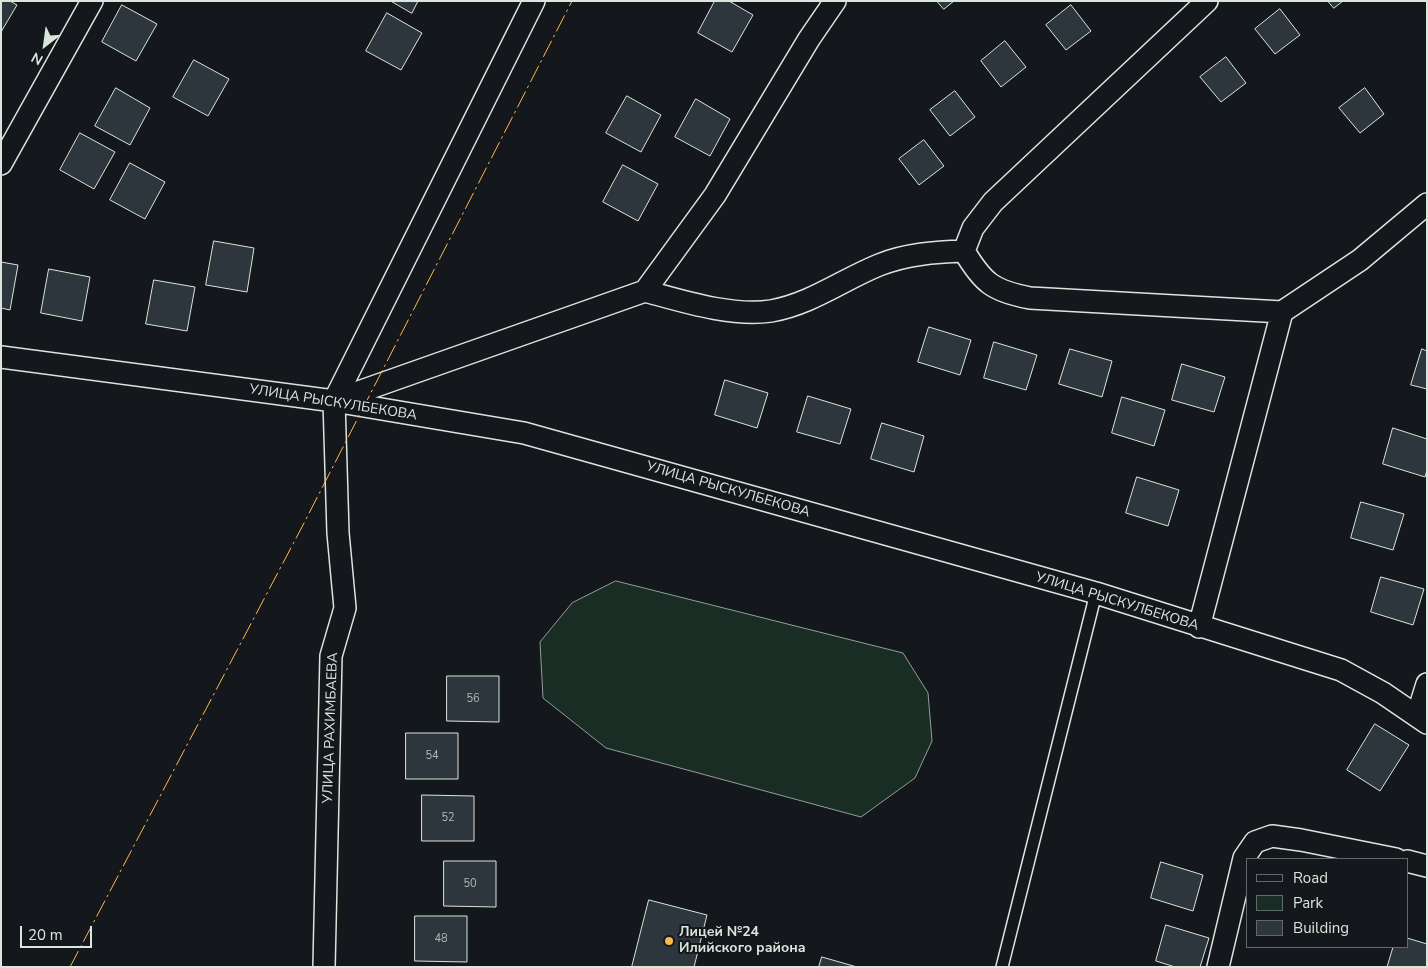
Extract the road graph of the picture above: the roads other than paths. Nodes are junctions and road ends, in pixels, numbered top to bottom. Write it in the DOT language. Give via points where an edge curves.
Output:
graph roads {
  1 [pos="92,1"];
  2 [pos="534,1"];
  3 [pos="835,1"];
  4 [pos="1207,1"];
  5 [pos="1,164"];
  6 [pos="1427,204"];
  7 [pos="964,251"];
  8 [pos="644,291"];
  9 [pos="1282,312"];
  10 [pos="1,357"];
  11 [pos="334,401"];
  12 [pos="1096,593"];
  13 [pos="1199,627"];
  14 [pos="1427,684"];
  15 [pos="1422,720"];
  16 [pos="1391,858"];
  17 [pos="1408,861"];
  18 [pos="1427,866"];
  19 [pos="324,967"];
  20 [pos="1002,967"];
  21 [pos="1218,967"];
  1 -- 5 [label="street"];
  2 -- 11 [label="street"];
  3 -- 8 [label="street" via="714,195"];
  4 -- 7 [label="street" via="993,202 973,228"];
  6 -- 9 [label="street" via="1360,260"];
  7 -- 8 [label="street" via="910,256 879,264 803,303 769,311 706,307"];
  7 -- 9 [label="street" via="985,281 1012,295"];
  8 -- 11 [label="street"];
  9 -- 13 [label="street"];
  10 -- 11 [label="street, УЛИЦА РЫСКУЛБЕКОВА"];
  11 -- 12 [label="street, УЛИЦА РЫСКУЛБЕКОВА" via="524,433"];
  11 -- 19 [label="street, УЛИЦА РАХИМБАЕВА" via="338,533 345,608 331,656"];
  12 -- 13 [label="street, УЛИЦА РЫСКУЛБЕКОВА"];
  12 -- 20 [label="lane"];
  13 -- 15 [label="street, УЛИЦА РЫСКУЛБЕКОВА" via="1341,670"];
  14 -- 15 [label="street"];
  16 -- 21 [label="street" via="1272,836 1256,842 1244,858"];
  17 -- 18 [label="street"];
}
